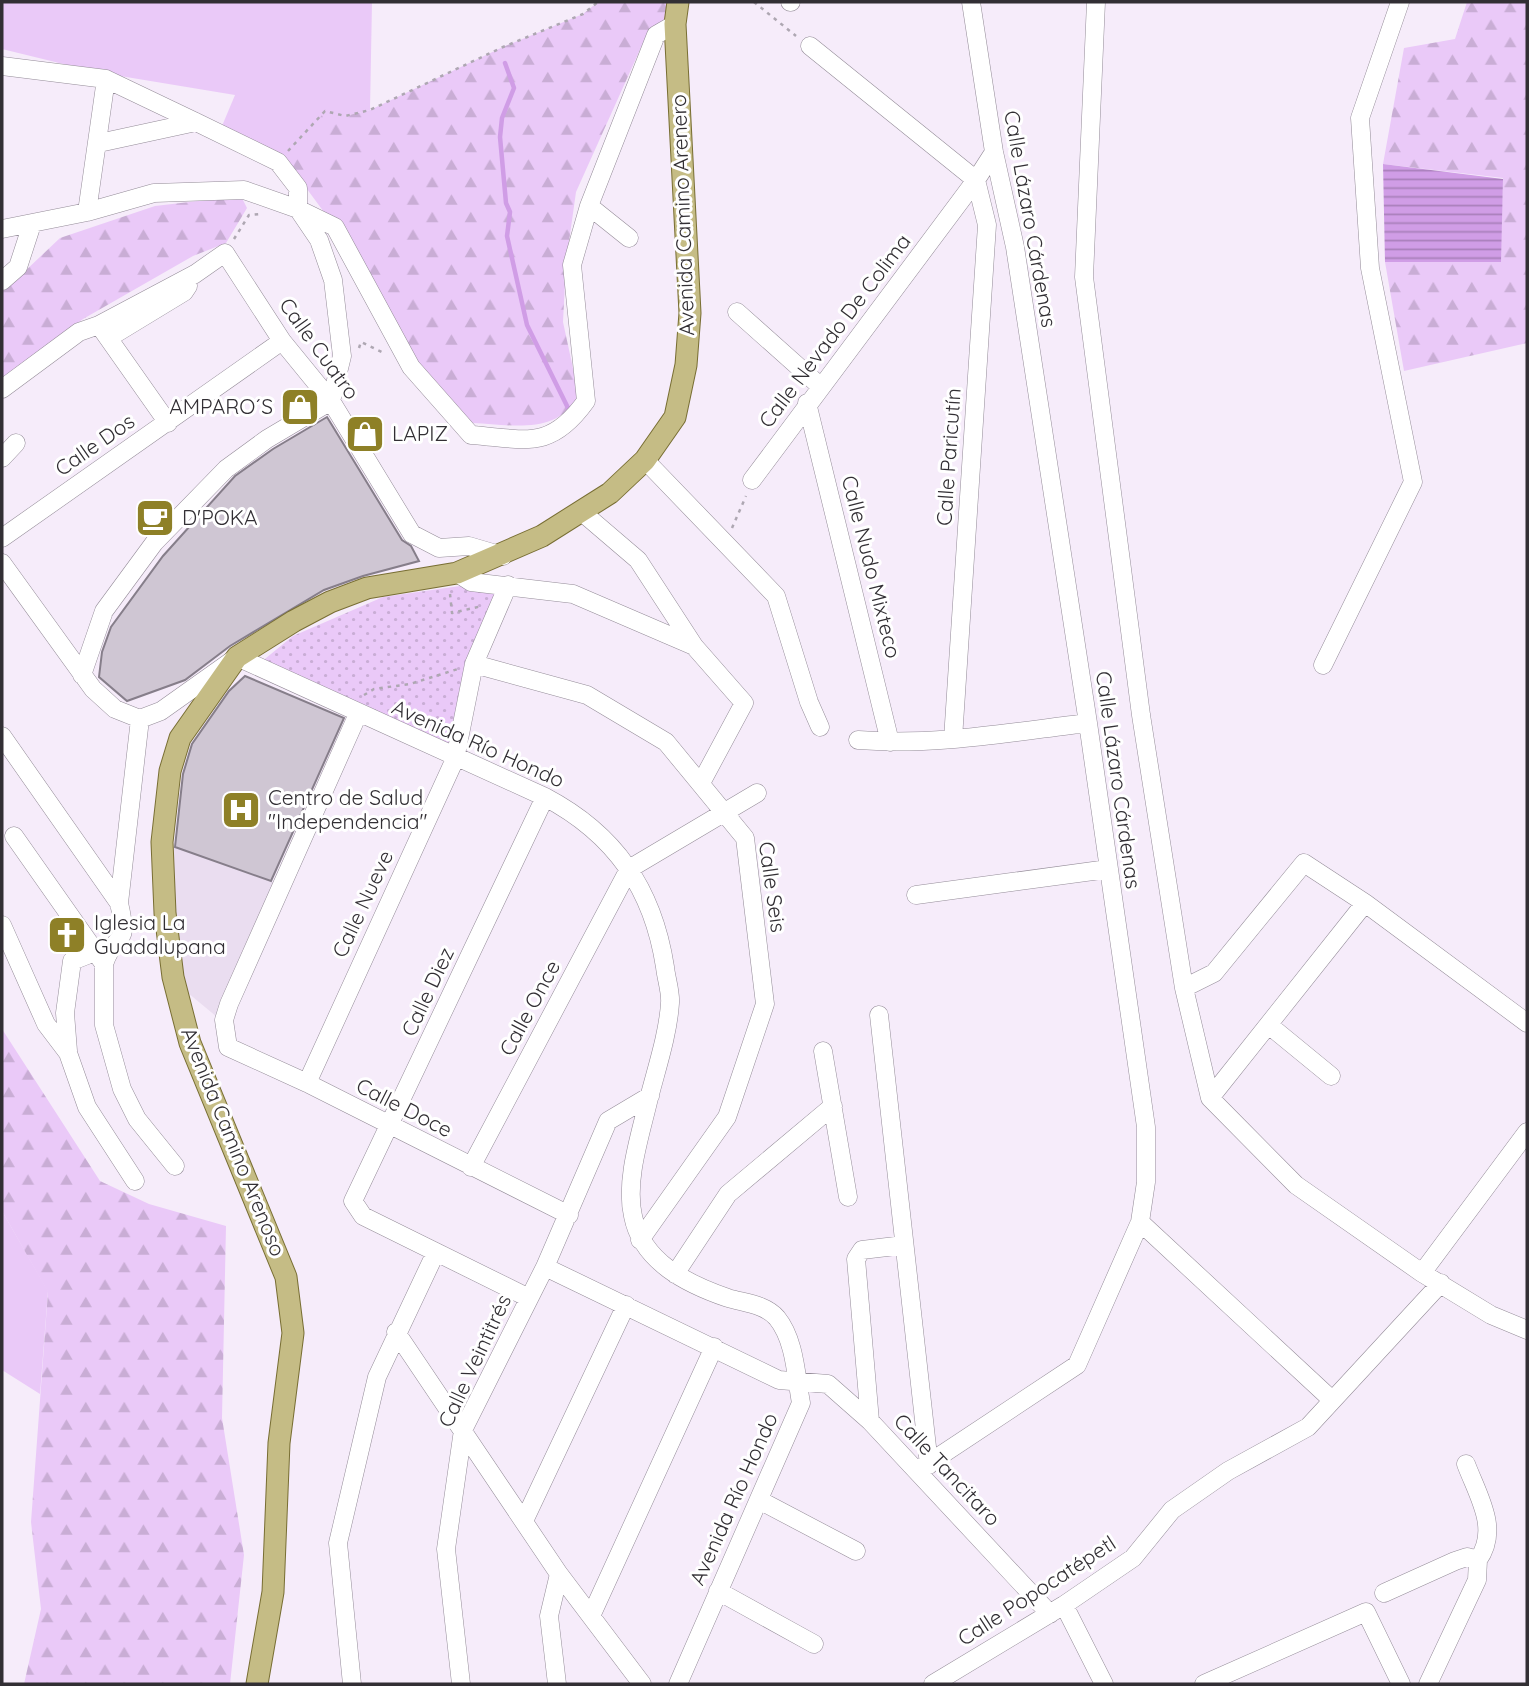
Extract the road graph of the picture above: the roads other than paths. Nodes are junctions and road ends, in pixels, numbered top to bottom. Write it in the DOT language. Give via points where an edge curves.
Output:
graph roads {
  1 [pos="678,2"];
  2 [pos="971,2"];
  3 [pos="1096,2"];
  4 [pos="1400,2"];
  5 [pos="676,24"];
  6 [pos="810,46"];
  7 [pos="2,66"];
  8 [pos="106,79"];
  9 [pos="197,122"];
  10 [pos="99,143"];
  11 [pos="994,152"];
  12 [pos="976,180"];
  13 [pos="589,206"];
  14 [pos="298,209"];
  15 [pos="87,212"];
  16 [pos="2,218"];
  17 [pos="32,224"];
  18 [pos="2,229"];
  19 [pos="629,238"];
  20 [pos="2,281"];
  21 [pos="737,313"];
  22 [pos="104,331"];
  23 [pos="282,341"];
  24 [pos="820,386"];
  25 [pos="2,389"];
  26 [pos="331,401"];
  27 [pos="807,403"];
  28 [pos="168,423"];
  29 [pos="16,443"];
  30 [pos="2,458"];
  31 [pos="645,460"];
  32 [pos="752,480"];
  33 [pos="583,513"];
  34 [pos="2,538"];
  35 [pos="503,556"];
  36 [pos="2,563"];
  37 [pos="453,579"];
  38 [pos="508,585"];
  39 [pos="694,646"];
  40 [pos="237,657"];
  41 [pos="474,664"];
  42 [pos="1323,665"];
  43 [pos="82,675"];
  44 [pos="350,710"];
  45 [pos="140,719"];
  46 [pos="1088,723"];
  47 [pos="820,727"];
  48 [pos="2,736"];
  49 [pos="953,739"];
  50 [pos="858,740"];
  51 [pos="890,742"];
  52 [pos="455,759"];
  53 [pos="701,782"];
  54 [pos="757,793"];
  55 [pos="545,797"];
  56 [pos="726,813"];
  57 [pos="14,836"];
  58 [pos="629,869"];
  59 [pos="1108,869"];
  60 [pos="916,895"];
  61 [pos="119,903"];
  62 [pos="1365,903"];
  63 [pos="2,925"];
  64 [pos="100,958"];
  65 [pos="1184,988"];
  66 [pos="879,1015"];
  67 [pos="1527,1023"];
  68 [pos="1270,1026"];
  69 [pos="823,1051"];
  70 [pos="68,1053"];
  71 [pos="1331,1076"];
  72 [pos="306,1083"];
  73 [pos="650,1096"];
  74 [pos="1210,1098"];
  75 [pos="833,1106"];
  76 [pos="390,1127"];
  77 [pos="1527,1132"];
  78 [pos="175,1166"];
  79 [pos="471,1167"];
  80 [pos="135,1181"];
  81 [pos="848,1197"];
  82 [pos="569,1215"];
  83 [pos="1140,1222"];
  84 [pos="640,1240"];
  85 [pos="904,1245"];
  86 [pos="435,1254"];
  87 [pos="545,1268"];
  88 [pos="1422,1273"];
  89 [pos="675,1274"];
  90 [pos="1441,1283"];
  91 [pos="529,1298"];
  92 [pos="626,1305"];
  93 [pos="1527,1330"];
  94 [pos="396,1332"];
  95 [pos="714,1347"];
  96 [pos="797,1382"];
  97 [pos="1332,1401"];
  98 [pos="870,1421"];
  99 [pos="463,1430"];
  100 [pos="1466,1464"];
  101 [pos="923,1468"];
  102 [pos="759,1500"];
  103 [pos="524,1521"];
  104 [pos="856,1551"];
  105 [pos="1478,1560"];
  106 [pos="559,1574"];
  107 [pos="718,1591"];
  108 [pos="1384,1593"];
  109 [pos="1057,1609"];
  110 [pos="591,1616"];
  111 [pos="814,1644"];
  112 [pos="257,1684"];
  113 [pos="352,1684"];
  114 [pos="461,1684"];
  115 [pos="557,1684"];
  116 [pos="642,1684"];
  117 [pos="678,1684"];
  118 [pos="933,1684"];
  119 [pos="1104,1684"];
  120 [pos="1204,1684"];
  121 [pos="1401,1684"];
  122 [pos="1428,1684"];
  1 -- 5 [label="main road, Avenida Camino Arenero"];
  2 -- 11 [label="street, Calle Lázaro Cárdenas"];
  3 -- 65 [label="street" via="1084,277 1141,715"];
  4 -- 42 [label="street" via="1360,118 1370,268 1413,482"];
  5 -- 13 [label="street" via="656,35"];
  5 -- 31 [label="main road, Avenida Camino Arenero" via="690,313 675,417"];
  6 -- 12 [label="street"];
  7 -- 8 [label="street"];
  8 -- 9 [label="street"];
  8 -- 10 [label="street"];
  9 -- 10 [label="street"];
  9 -- 14 [label="street" via="278,162 298,188"];
  10 -- 15 [label="street"];
  11 -- 12 [label="street, Calle Nevado De Colima"];
  11 -- 46 [label="street, Calle Lázaro Cárdenas" via="1015,247"];
  12 -- 24 [label="street, Calle Nevado De Colima"];
  12 -- 49 [label="street, Calle Paricutín" via="987,225"];
  13 -- 14 [label="street" via="572,265 586,401 569,425 538,440 471,435 411,367 335,227"];
  13 -- 19 [label="street"];
  14 -- 15 [label="street" via="244,190 154,193"];
  14 -- 26 [label="street" via="319,240 333,280 342,356"];
  15 -- 17 [label="street"];
  16 -- 17 [label="street"];
  17 -- 18 [label="street"];
  17 -- 20 [label="street" via="18,267"];
  21 -- 24 [label="street"];
  22 -- 23 [label="street, Calle Cuatro" via="184,292 195,274 225,253"];
  22 -- 25 [label="street" via="79,332"];
  22 -- 28 [label="street"];
  23 -- 26 [label="street, Calle Cuatro"];
  23 -- 28 [label="street, Calle Dos"];
  24 -- 27 [label="street, Calle Nevado De Colima"];
  26 -- 35 [label="street, Calle Cuatro" via="412,534 439,548 469,546"];
  26 -- 43 [label="street" via="226,469 154,543 104,611"];
  27 -- 32 [label="street, Calle Nevado De Colima"];
  27 -- 51 [label="street, Calle Nudo Mixteco"];
  28 -- 34 [label="street, Calle Dos"];
  29 -- 30 [label="street"];
  31 -- 33 [label="main road, Avenida Camino Arenoso"];
  31 -- 47 [label="street" via="776,596"];
  33 -- 35 [label="main road, Avenida Camino Arenoso"];
  33 -- 39 [label="street" via="638,560"];
  35 -- 37 [label="main road, Avenida Camino Arenoso"];
  36 -- 43 [label="street"];
  37 -- 38 [label="street"];
  37 -- 40 [label="main road, Avenida Camino Arenoso" via="367,588 294,621"];
  38 -- 39 [label="street" via="573,594"];
  38 -- 41 [label="street, Calle Nueve"];
  39 -- 53 [label="street" via="744,703"];
  40 -- 44 [label="street, Avenida Río Hondo"];
  40 -- 45 [label="street" via="161,711"];
  40 -- 112 [label="main road, Avenida Camino Arenoso" via="180,738 170,771 162,842 165,913 176,990 190,1043 286,1277 292,1322 279,1443 273,1592"];
  41 -- 52 [label="street, Calle Nueve"];
  41 -- 53 [label="street, Calle Seis" via="587,695 666,742"];
  43 -- 45 [label="street" via="115,709"];
  44 -- 52 [label="street, Avenida Río Hondo"];
  44 -- 72 [label="street, Calle Doce" via="229,1004 224,1037 228,1047"];
  45 -- 61 [label="street"];
  46 -- 49 [label="street"];
  46 -- 59 [label="street, Calle Lázaro Cárdenas"];
  48 -- 61 [label="street"];
  49 -- 51 [label="street"];
  50 -- 51 [label="street"];
  52 -- 55 [label="street, Avenida Río Hondo"];
  52 -- 72 [label="street, Calle Nueve"];
  53 -- 56 [label="street, Calle Seis"];
  54 -- 56 [label="street"];
  55 -- 58 [label="street, Avenida Río Hondo" via="611,844"];
  55 -- 76 [label="street, Calle Diez"];
  56 -- 58 [label="street"];
  56 -- 84 [label="street, Calle Seis" via="745,838 765,1004 727,1117"];
  57 -- 64 [label="street"];
  58 -- 73 [label="street, Avenida Río Hondo" via="659,928 670,1003"];
  58 -- 79 [label="street, Calle Once"];
  59 -- 60 [label="street"];
  59 -- 83 [label="street, Calle Lázaro Cárdenas" via="1146,1127"];
  61 -- 64 [label="street" via="123,938"];
  62 -- 65 [label="street" via="1304,863 1214,973"];
  62 -- 67 [label="street"];
  62 -- 68 [label="street"];
  63 -- 70 [label="street" via="47,1024"];
  64 -- 70 [label="street" via="72,961 65,1013"];
  64 -- 78 [label="street" via="104,1025 122,1089 136,1119"];
  65 -- 74 [label="street"];
  66 -- 85 [label="street"];
  68 -- 71 [label="street"];
  68 -- 74 [label="street"];
  69 -- 75 [label="street"];
  70 -- 80 [label="street" via="87,1107"];
  72 -- 76 [label="street, Calle Doce"];
  73 -- 82 [label="street, Calle Veintitrés" via="608,1121"];
  73 -- 84 [label="street, Avenida Río Hondo" via="633,1177 632,1214"];
  74 -- 88 [label="street" via="1296,1185"];
  75 -- 81 [label="street"];
  75 -- 89 [label="street" via="728,1194"];
  76 -- 79 [label="street, Calle Doce"];
  76 -- 86 [label="street, Calle Diez" via="355,1195 354,1206 363,1216"];
  77 -- 88 [label="street"];
  79 -- 82 [label="street, Calle Doce"];
  82 -- 87 [label="street, Calle Veintitrés"];
  83 -- 97 [label="street"];
  83 -- 101 [label="street, Calle Lázaro Cárdenas" via="1077,1365"];
  84 -- 89 [label="street, Avenida Río Hondo" via="651,1256"];
  85 -- 98 [label="street" via="862,1250 856,1259"];
  85 -- 101 [label="street"];
  86 -- 91 [label="street"];
  86 -- 94 [label="street"];
  87 -- 91 [label="street, Calle Veintitrés"];
  87 -- 92 [label="street, Calle Tancitaro"];
  88 -- 90 [label="street"];
  89 -- 96 [label="street, Avenida Río Hondo" via="728,1298 764,1308 777,1318 793,1353"];
  90 -- 93 [label="street" via="1491,1315"];
  90 -- 97 [label="street, Calle Popocatépetl"];
  91 -- 99 [label="street, Calle Veintitrés"];
  92 -- 95 [label="street, Calle Tancitaro"];
  92 -- 103 [label="street"];
  94 -- 99 [label="street"];
  94 -- 113 [label="street" via="377,1377 338,1543"];
  95 -- 96 [label="street, Calle Tancitaro" via="779,1380"];
  95 -- 110 [label="street"];
  96 -- 98 [label="street, Calle Tancitaro" via="828,1384"];
  96 -- 102 [label="street, Avenida Río Hondo" via="801,1403"];
  97 -- 109 [label="street, Calle Popocatépetl" via="1308,1427 1228,1471 1172,1510 1133,1558"];
  98 -- 101 [label="street, Calle Tancitaro"];
  99 -- 103 [label="street"];
  99 -- 114 [label="street, Calle Veintitrés" via="446,1549"];
  100 -- 105 [label="street" via="1489,1527 1488,1544"];
  101 -- 109 [label="street, Calle Tancitaro"];
  102 -- 104 [label="street"];
  102 -- 107 [label="street, Avenida Río Hondo"];
  103 -- 106 [label="street"];
  105 -- 108 [label="street" via="1455,1561"];
  105 -- 122 [label="street" via="1477,1580"];
  106 -- 110 [label="street"];
  106 -- 115 [label="street" via="549,1616"];
  107 -- 111 [label="street"];
  107 -- 117 [label="street, Avenida Río Hondo"];
  109 -- 118 [label="street, Calle Popocatépetl"];
  109 -- 119 [label="street, Calle Tancitaro"];
  110 -- 116 [label="street"];
  120 -- 121 [label="street" via="1366,1612"];
}
